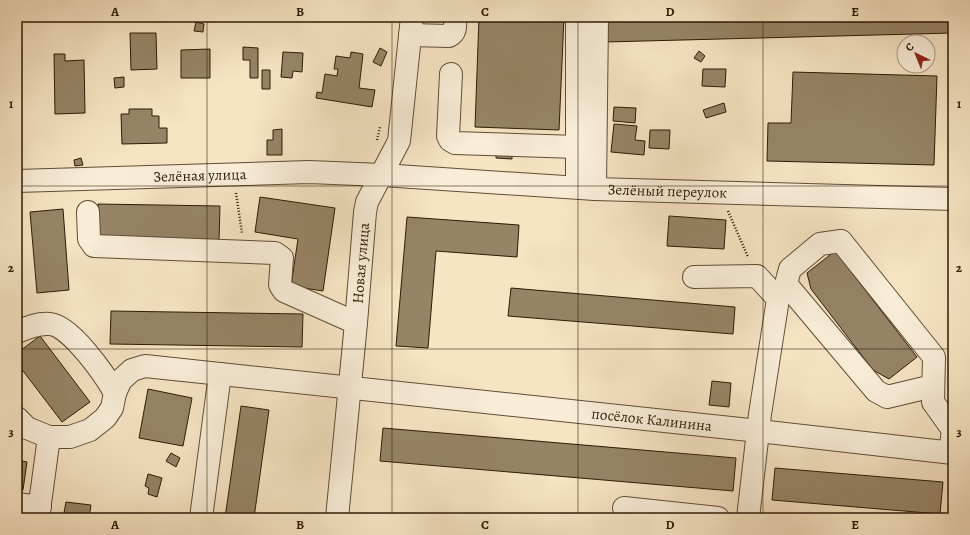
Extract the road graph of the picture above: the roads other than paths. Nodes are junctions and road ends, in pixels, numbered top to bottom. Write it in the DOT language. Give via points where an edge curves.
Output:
graph roads {
  1 [pos="455,17"];
  2 [pos="577,17"];
  3 [pos="597,17"];
  4 [pos="411,26"];
  5 [pos="451,74"];
  6 [pos="577,147"];
  7 [pos="382,175"];
  8 [pos="17,181"];
  9 [pos="586,188"];
  10 [pos="953,199"];
  11 [pos="88,212"];
  12 [pos="694,277"];
  13 [pos="356,323"];
  14 [pos="17,332"];
  15 [pos="220,374"];
  16 [pos="933,386"];
  17 [pos="350,388"];
  18 [pos="115,392"];
  19 [pos="17,418"];
  20 [pos="759,431"];
  21 [pos="49,437"];
  22 [pos="951,453"];
  23 [pos="17,504"];
  24 [pos="624,508"];
  25 [pos="39,512"];
  26 [pos="752,514"];
  27 [pos="201,518"];
  28 [pos="337,518"];
  29 [pos="718,518"];
  1 -- 4 [label="street" via="455,30 449,36"];
  2 -- 6 [label="street" via="568,115"];
  3 -- 9 [label="street"];
  4 -- 7 [label="street, Новая улица" via="399,141"];
  5 -- 6 [label="street" via="448,136 455,143"];
  6 -- 9 [label="street"];
  7 -- 8 [label="street, Зелёная улица" via="309,172"];
  7 -- 9 [label="street, Зелёный переулок"];
  7 -- 13 [label="street, Новая улица" via="367,202 365,212"];
  9 -- 10 [label="street, Зелёный переулок"];
  11 -- 13 [label="street" via="89,239 94,246 275,253 282,258 280,285 284,291"];
  12 -- 20 [label="street" via="757,276 778,299"];
  13 -- 17 [label="street, Новая улица"];
  14 -- 18 [label="street" via="32,325 51,324 70,335 101,370"];
  15 -- 17 [label="street, посёлок Калинина"];
  15 -- 18 [label="street, посёлок Калинина" via="145,366 132,370 121,380"];
  15 -- 27 [label="street"];
  16 -- 16 [label="street" via="934,358 841,241 820,244 790,269 786,284 876,391 888,397"];
  16 -- 22 [label="street" via="933,402 953,430"];
  17 -- 20 [label="street, посёлок Калинина"];
  17 -- 28 [label="street, Новая улица"];
  18 -- 21 [label="street, посёлок Калинина" via="112,408 105,418 90,430 70,437"];
  19 -- 21 [label="street" via="27,428"];
  20 -- 22 [label="street, посёлок Калинина"];
  20 -- 26 [label="street"];
  21 -- 25 [label="street"];
  23 -- 25 [label="street"];
  24 -- 29 [label="street"];
}
